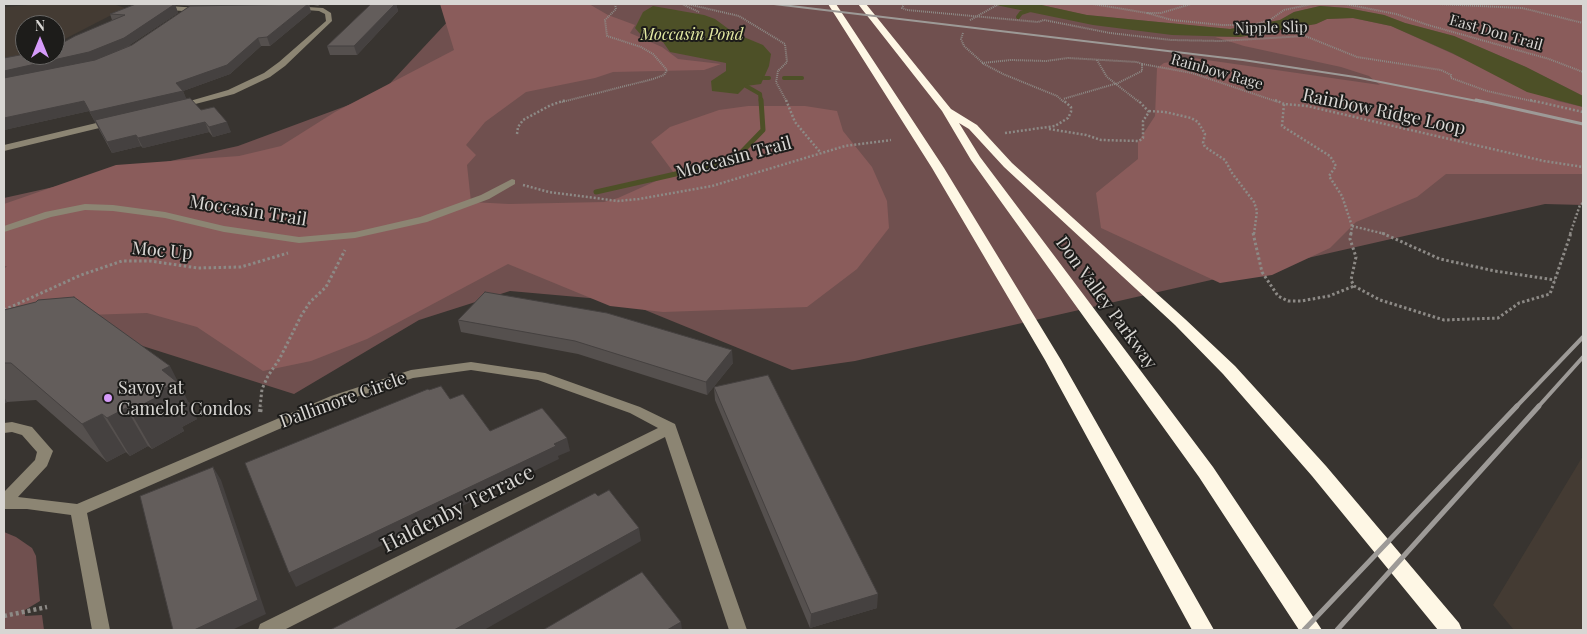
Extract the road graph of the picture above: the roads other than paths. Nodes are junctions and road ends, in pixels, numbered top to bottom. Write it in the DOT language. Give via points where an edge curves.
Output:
graph roads {
  1 [pos="4,4"];
  2 [pos="9,4"];
  3 [pos="137,4"];
  4 [pos="832,4"];
  5 [pos="862,4"];
  6 [pos="283,8"];
  7 [pos="191,10"];
  8 [pos="207,10"];
  9 [pos="183,16"];
  10 [pos="174,108"];
  11 [pos="946,110"];
  12 [pos="117,121"];
  13 [pos="4,148"];
  14 [pos="512,182"];
  15 [pos="4,229"];
  16 [pos="4,428"];
  17 [pos="670,428"];
  18 [pos="4,502"];
  19 [pos="78,510"];
  20 [pos="101,630"];
  21 [pos="267,630"];
  22 [pos="738,630"];
  23 [pos="1203,630"];
  24 [pos="1311,630"];
  25 [pos="1451,630"];
  1 -- 2 [label="street"];
  3 -- 7 [label="street"];
  4 -- 23 [label="highway" via="938,168 1053,360"];
  5 -- 11 [label="highway, Don Valley Parkway"];
  6 -- 10 [label="street" via="321,9 328,13 329,21 267,75 231,92"];
  7 -- 8 [label="street"];
  7 -- 9 [label="street"];
  11 -- 24 [label="highway, Don Valley Parkway" via="974,158 1206,472"];
  11 -- 25 [label="highway" via="973,127 1008,165 1229,370 1325,478"];
  12 -- 13 [label="street"];
  14 -- 15 [label="street, Moccasin Trail" via="423,220 355,235 299,240 224,229 165,215 85,207 49,214"];
  16 -- 18 [label="street" via="27,431 45,451 42,462"];
  17 -- 19 [label="street, Dallimore Circle" via="635,410 540,376 462,367 412,374 336,399"];
  17 -- 21 [label="street, Haldenby Terrace"];
  17 -- 22 [label="street"];
  18 -- 19 [label="street"];
  19 -- 20 [label="street"];
}
